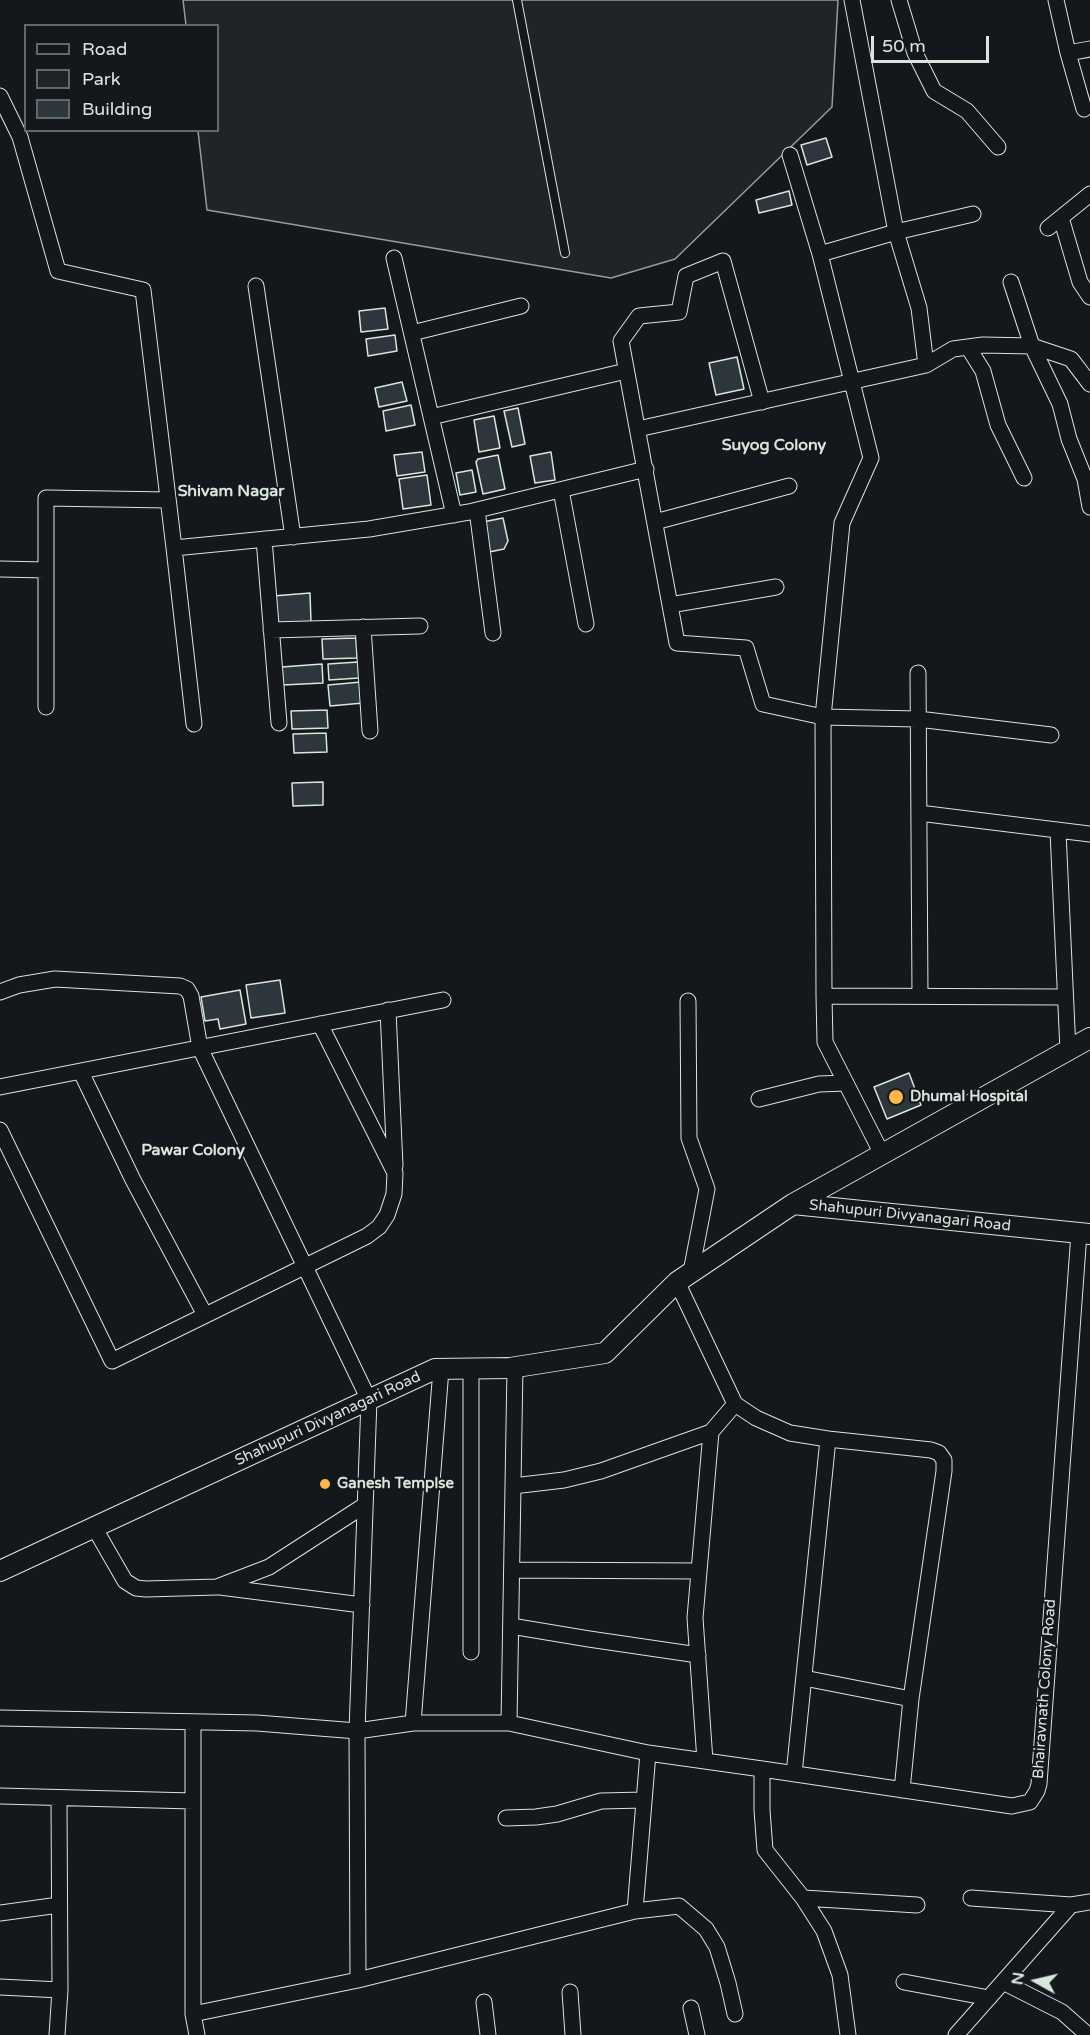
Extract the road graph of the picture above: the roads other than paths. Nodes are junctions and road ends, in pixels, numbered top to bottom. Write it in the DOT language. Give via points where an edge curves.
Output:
graph roads {
  1 [pos="517,0"];
  2 [pos="852,0"];
  3 [pos="899,0"];
  4 [pos="1056,0"];
  5 [pos="1090,49"];
  6 [pos="1068,53"];
  7 [pos="0,96"];
  8 [pos="1084,109"];
  9 [pos="998,147"];
  10 [pos="790,155"];
  11 [pos="1090,194"];
  12 [pos="973,214"];
  13 [pos="1061,218"];
  14 [pos="1048,228"];
  15 [pos="896,232"];
  16 [pos="565,253"];
  17 [pos="820,254"];
  18 [pos="394,258"];
  19 [pos="1011,282"];
  20 [pos="256,286"];
  21 [pos="1090,297"];
  22 [pos="521,306"];
  23 [pos="412,333"];
  24 [pos="1032,346"];
  25 [pos="968,347"];
  26 [pos="926,365"];
  27 [pos="626,371"];
  28 [pos="852,382"];
  29 [pos="1090,384"];
  30 [pos="762,402"];
  31 [pos="431,417"];
  32 [pos="638,429"];
  33 [pos="646,469"];
  34 [pos="1024,478"];
  35 [pos="789,486"];
  36 [pos="561,490"];
  37 [pos="168,500"];
  38 [pos="1090,507"];
  39 [pos="477,510"];
  40 [pos="454,515"];
  41 [pos="655,522"];
  42 [pos="293,537"];
  43 [pos="264,540"];
  44 [pos="174,548"];
  45 [pos="0,569"];
  46 [pos="46,570"];
  47 [pos="777,587"];
  48 [pos="670,605"];
  49 [pos="586,624"];
  50 [pos="420,626"];
  51 [pos="363,627"];
  52 [pos="271,630"];
  53 [pos="493,633"];
  54 [pos="918,674"];
  55 [pos="46,707"];
  56 [pos="823,717"];
  57 [pos="918,719"];
  58 [pos="279,723"];
  59 [pos="194,724"];
  60 [pos="370,731"];
  61 [pos="1051,735"];
  62 [pos="919,813"];
  63 [pos="1058,831"];
  64 [pos="1090,834"];
  65 [pos="0,992"];
  66 [pos="824,996"];
  67 [pos="920,996"];
  68 [pos="1065,997"];
  69 [pos="443,999"];
  70 [pos="688,1001"];
  71 [pos="388,1010"];
  72 [pos="320,1024"];
  73 [pos="1090,1038"];
  74 [pos="200,1048"];
  75 [pos="1068,1051"];
  76 [pos="81,1072"];
  77 [pos="846,1083"];
  78 [pos="0,1087"];
  79 [pos="759,1099"];
  80 [pos="0,1130"];
  81 [pos="882,1154"];
  82 [pos="395,1173"];
  83 [pos="793,1204"];
  84 [pos="1084,1233"];
  85 [pos="304,1265"];
  86 [pos="684,1277"];
  87 [pos="205,1315"];
  88 [pos="515,1367"];
  89 [pos="471,1368"];
  90 [pos="441,1369"];
  91 [pos="369,1400"];
  92 [pos="735,1404"];
  93 [pos="711,1432"];
  94 [pos="828,1439"];
  95 [pos="513,1486"];
  96 [pos="365,1505"];
  97 [pos="94,1527"];
  98 [pos="512,1570"];
  99 [pos="0,1571"];
  100 [pos="699,1571"];
  101 [pos="217,1587"];
  102 [pos="362,1605"];
  103 [pos="511,1626"];
  104 [pos="471,1652"];
  105 [pos="698,1655"];
  106 [pos="804,1678"];
  107 [pos="911,1699"];
  108 [pos="0,1718"];
  109 [pos="193,1722"];
  110 [pos="413,1723"];
  111 [pos="509,1724"];
  112 [pos="357,1731"];
  113 [pos="648,1753"];
  114 [pos="705,1761"];
  115 [pos="762,1770"];
  116 [pos="794,1774"];
  117 [pos="902,1790"];
  118 [pos="0,1796"];
  119 [pos="59,1798"];
  120 [pos="644,1800"];
  121 [pos="193,1801"];
  122 [pos="506,1818"];
  123 [pos="803,1898"];
  124 [pos="971,1898"];
  125 [pos="60,1905"];
  126 [pos="917,1905"];
  127 [pos="1084,1905"];
  128 [pos="635,1911"];
  129 [pos="0,1913"];
  130 [pos="358,1980"];
  131 [pos="904,1982"];
  132 [pos="1003,1982"];
  133 [pos="0,1987"];
  134 [pos="60,1990"];
  135 [pos="570,1992"];
  136 [pos="989,1998"];
  137 [pos="484,2002"];
  138 [pos="691,2008"];
  139 [pos="193,2014"];
  140 [pos="735,2014"];
  141 [pos="57,2035"];
  142 [pos="197,2035"];
  143 [pos="488,2035"];
  144 [pos="573,2035"];
  145 [pos="697,2035"];
  146 [pos="848,2035"];
  147 [pos="956,2035"];
  148 [pos="1088,2035"];
  1 -- 16 [label="lane"];
  2 -- 15 [label="street"];
  3 -- 9 [label="street" via="915,53 934,91 967,111"];
  4 -- 6 [label="street"];
  5 -- 6 [label="street"];
  6 -- 8 [label="street"];
  7 -- 37 [label="street" via="20,137 58,271 143,290"];
  10 -- 17 [label="street"];
  11 -- 13 [label="street"];
  12 -- 15 [label="street"];
  13 -- 14 [label="street"];
  13 -- 21 [label="street" via="1080,282"];
  15 -- 17 [label="street"];
  15 -- 26 [label="street" via="919,308"];
  17 -- 28 [label="street"];
  18 -- 23 [label="street"];
  19 -- 24 [label="street"];
  20 -- 42 [label="street"];
  22 -- 23 [label="street"];
  23 -- 31 [label="street"];
  24 -- 25 [label="street"];
  24 -- 29 [label="street" via="1071,359"];
  24 -- 38 [label="street" via="1060,404"];
  25 -- 26 [label="street" via="953,349"];
  25 -- 34 [label="street" via="983,371 998,425"];
  26 -- 28 [label="street"];
  27 -- 30 [label="street" via="621,340 639,316 679,312 686,276 723,261"];
  27 -- 31 [label="street"];
  27 -- 32 [label="street"];
  28 -- 30 [label="street"];
  28 -- 56 [label="street" via="871,458 842,523"];
  30 -- 32 [label="street"];
  31 -- 40 [label="street"];
  32 -- 33 [label="street"];
  33 -- 36 [label="street"];
  33 -- 41 [label="street"];
  35 -- 41 [label="street"];
  36 -- 39 [label="street"];
  36 -- 49 [label="street"];
  37 -- 44 [label="street"];
  37 -- 46 [label="street" via="46,498"];
  39 -- 40 [label="street"];
  39 -- 53 [label="street"];
  40 -- 42 [label="street" via="369,530"];
  41 -- 48 [label="street"];
  42 -- 43 [label="street"];
  43 -- 44 [label="street"];
  43 -- 52 [label="street"];
  44 -- 59 [label="street"];
  45 -- 46 [label="street"];
  46 -- 55 [label="street"];
  47 -- 48 [label="street"];
  48 -- 56 [label="street" via="677,643 746,648 763,704"];
  50 -- 51 [label="street"];
  51 -- 52 [label="street"];
  51 -- 60 [label="street"];
  52 -- 58 [label="street"];
  54 -- 57 [label="street"];
  56 -- 57 [label="street"];
  56 -- 66 [label="street"];
  57 -- 61 [label="street"];
  57 -- 62 [label="street"];
  62 -- 63 [label="street"];
  62 -- 67 [label="street"];
  63 -- 64 [label="street"];
  63 -- 68 [label="street"];
  65 -- 74 [label="street" via="55,979 180,986 191,996"];
  66 -- 67 [label="street"];
  66 -- 77 [label="street" via="825,1042"];
  67 -- 68 [label="street"];
  68 -- 75 [label="street"];
  69 -- 71 [label="street"];
  70 -- 86 [label="street" via="690,1138 707,1189"];
  71 -- 72 [label="street"];
  71 -- 82 [label="street"];
  72 -- 74 [label="street"];
  72 -- 82 [label="street"];
  73 -- 75 [label="main road"];
  74 -- 76 [label="street"];
  74 -- 85 [label="street"];
  75 -- 81 [label="main road"];
  76 -- 78 [label="street"];
  76 -- 87 [label="street"];
  77 -- 79 [label="street" via="819,1084"];
  77 -- 81 [label="street"];
  80 -- 87 [label="street" via="112,1361"];
  81 -- 83 [label="main road"];
  82 -- 85 [label="street" via="394,1194 379,1227"];
  83 -- 84 [label="main road, Shahupuri Divyanagari Road"];
  83 -- 86 [label="main road, Shahupuri Divyanagari Road"];
  84 -- 117 [label="street, Bhairavnath Colony Road" via="1039,1784 1030,1802 1012,1806"];
  85 -- 87 [label="street"];
  85 -- 91 [label="street"];
  86 -- 88 [label="main road, Shahupuri Divyanagari Road" via="605,1353"];
  86 -- 92 [label="street"];
  88 -- 89 [label="main road, Shahupuri Divyanagari Road"];
  88 -- 95 [label="street"];
  89 -- 90 [label="main road, Shahupuri Divyanagari Road"];
  89 -- 104 [label="street"];
  90 -- 91 [label="main road, Shahupuri Divyanagari Road"];
  90 -- 110 [label="street"];
  91 -- 96 [label="street"];
  91 -- 97 [label="main road, Shahupuri Divyanagari Road"];
  92 -- 93 [label="street"];
  92 -- 94 [label="street" via="790,1433"];
  93 -- 95 [label="street" via="601,1471"];
  93 -- 100 [label="street"];
  94 -- 106 [label="street"];
  94 -- 107 [label="street" via="931,1450 944,1460"];
  95 -- 98 [label="street"];
  96 -- 101 [label="street" via="269,1567"];
  96 -- 102 [label="street"];
  97 -- 99 [label="main road, Shahupuri Divyanagari Road"];
  97 -- 101 [label="street" via="125,1581 136,1588"];
  98 -- 100 [label="street"];
  98 -- 103 [label="street"];
  100 -- 105 [label="street" via="695,1618"];
  101 -- 102 [label="street"];
  102 -- 112 [label="street"];
  103 -- 105 [label="street"];
  103 -- 111 [label="street"];
  105 -- 114 [label="street"];
  106 -- 107 [label="street"];
  106 -- 116 [label="street"];
  107 -- 117 [label="street"];
  108 -- 109 [label="street, Bhairavnath Colony Road"];
  109 -- 112 [label="street, Bhairavnath Colony Road"];
  109 -- 121 [label="street"];
  110 -- 111 [label="street, Bhairavnath Colony Road"];
  110 -- 112 [label="street, Bhairavnath Colony Road"];
  111 -- 113 [label="street, Bhairavnath Colony Road"];
  112 -- 130 [label="street"];
  113 -- 114 [label="street, Bhairavnath Colony Road"];
  113 -- 120 [label="street"];
  114 -- 115 [label="street, Bhairavnath Colony Road"];
  115 -- 116 [label="street, Bhairavnath Colony Road"];
  115 -- 123 [label="street" via="765,1850"];
  116 -- 117 [label="street, Bhairavnath Colony Road"];
  118 -- 119 [label="street"];
  119 -- 121 [label="street"];
  119 -- 125 [label="street"];
  120 -- 122 [label="street" via="601,1801 557,1814"];
  120 -- 128 [label="street"];
  121 -- 139 [label="street"];
  123 -- 126 [label="street"];
  123 -- 146 [label="street" via="824,1931 840,1975"];
  124 -- 127 [label="street"];
  125 -- 129 [label="street"];
  125 -- 134 [label="street"];
  127 -- 132 [label="street"];
  128 -- 130 [label="street"];
  128 -- 140 [label="street" via="679,1906 706,1929 717,1947"];
  130 -- 139 [label="street"];
  131 -- 136 [label="street"];
  132 -- 136 [label="street"];
  132 -- 148 [label="street" via="1062,2012"];
  133 -- 134 [label="street"];
  134 -- 141 [label="street"];
  135 -- 144 [label="street"];
  136 -- 147 [label="street"];
  137 -- 143 [label="street"];
  138 -- 145 [label="street"];
  139 -- 142 [label="street"];
}
